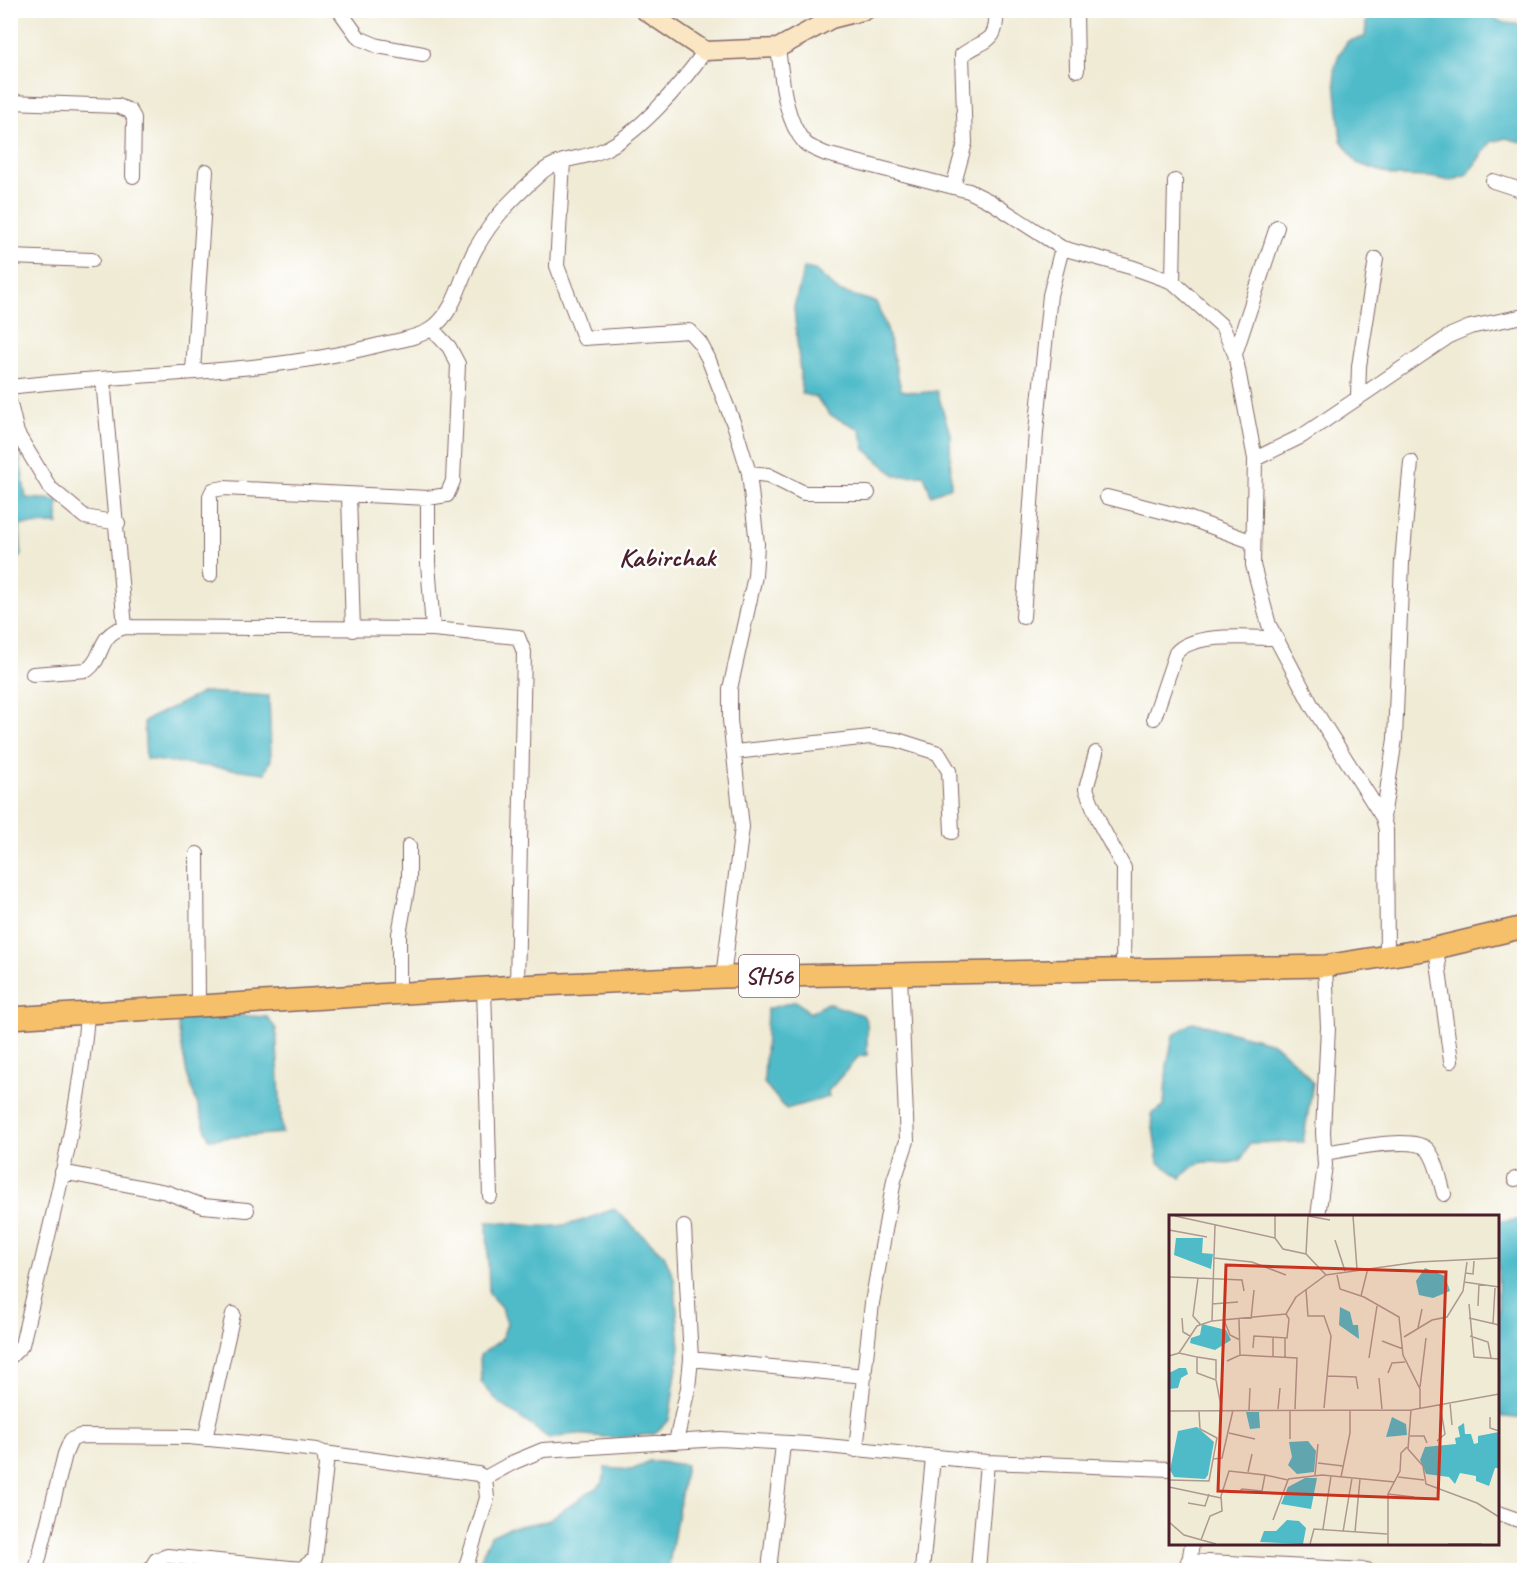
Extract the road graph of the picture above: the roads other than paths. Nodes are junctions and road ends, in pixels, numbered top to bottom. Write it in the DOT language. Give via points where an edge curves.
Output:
graph roads {
  1 [pos="339,10"];
  2 [pos="644,10"];
  3 [pos="866,10"];
  4 [pos="996,10"];
  5 [pos="1076,10"];
  6 [pos="829,15"];
  7 [pos="778,48"];
  8 [pos="705,51"];
  9 [pos="423,54"];
  10 [pos="1077,70"];
  11 [pos="10,102"];
  12 [pos="563,161"];
  13 [pos="206,171"];
  14 [pos="133,176"];
  15 [pos="1175,181"];
  16 [pos="1493,181"];
  17 [pos="953,187"];
  18 [pos="1524,191"];
  19 [pos="1277,227"];
  20 [pos="1062,248"];
  21 [pos="10,257"];
  22 [pos="1376,259"];
  23 [pos="92,260"];
  24 [pos="1173,282"];
  25 [pos="1524,316"];
  26 [pos="432,329"];
  27 [pos="1235,354"];
  28 [pos="193,371"];
  29 [pos="103,379"];
  30 [pos="10,387"];
  31 [pos="1358,397"];
  32 [pos="10,404"];
  33 [pos="1255,459"];
  34 [pos="1411,462"];
  35 [pos="749,473"];
  36 [pos="868,493"];
  37 [pos="349,495"];
  38 [pos="1107,497"];
  39 [pos="428,498"];
  40 [pos="118,523"];
  41 [pos="1253,542"];
  42 [pos="210,575"];
  43 [pos="1023,617"];
  44 [pos="126,627"];
  45 [pos="433,629"];
  46 [pos="353,630"];
  47 [pos="1275,638"];
  48 [pos="33,674"];
  49 [pos="1154,718"];
  50 [pos="735,752"];
  51 [pos="1096,753"];
  52 [pos="1383,818"];
  53 [pos="952,832"];
  54 [pos="409,846"];
  55 [pos="197,854"];
  56 [pos="1524,927"];
  57 [pos="1436,948"];
  58 [pos="1387,957"];
  59 [pos="1324,966"];
  60 [pos="1124,970"];
  61 [pos="900,975"];
  62 [pos="723,977"];
  63 [pos="517,986"];
  64 [pos="484,988"];
  65 [pos="399,993"];
  66 [pos="198,1006"];
  67 [pos="87,1014"];
  68 [pos="10,1018"];
  69 [pos="1450,1061"];
  70 [pos="1324,1152"];
  71 [pos="62,1172"];
  72 [pos="1444,1194"];
  73 [pos="490,1196"];
  74 [pos="247,1210"];
  75 [pos="1318,1215"];
  76 [pos="684,1227"];
  77 [pos="233,1314"];
  78 [pos="10,1357"];
  79 [pos="691,1359"];
  80 [pos="865,1376"];
  81 [pos="205,1439"];
  82 [pos="675,1442"];
  83 [pos="783,1444"];
  84 [pos="856,1450"];
  85 [pos="324,1453"];
  86 [pos="933,1458"];
  87 [pos="987,1462"];
  88 [pos="1169,1469"];
  89 [pos="485,1478"];
  90 [pos="1499,1514"];
  91 [pos="1524,1522"];
  92 [pos="1192,1545"];
  93 [pos="1188,1566"];
  94 [pos="36,1570"];
  95 [pos="150,1570"];
  96 [pos="465,1570"];
  97 [pos="769,1570"];
  98 [pos="922,1570"];
  99 [pos="978,1570"];
  100 [pos="1367,1570"];
  1 -- 9 [label="street" via="359,38 378,46"];
  2 -- 8 [label="main road"];
  3 -- 6 [label="main road"];
  4 -- 17 [label="street" via="992,39 962,55 965,143"];
  5 -- 10 [label="street"];
  6 -- 7 [label="main road"];
  7 -- 8 [label="main road"];
  7 -- 17 [label="street" via="794,125 806,143 826,154"];
  8 -- 12 [label="street" via="669,96 619,141 602,151"];
  11 -- 14 [label="street" via="118,106 130,111 134,118"];
  12 -- 26 [label="street" via="545,169 500,210 474,252 449,308"];
  12 -- 35 [label="street" via="557,266 584,338 689,331 695,335 724,398"];
  13 -- 28 [label="street"];
  15 -- 24 [label="street"];
  16 -- 18 [label="street"];
  17 -- 20 [label="street" via="991,202"];
  19 -- 27 [label="street"];
  20 -- 24 [label="street"];
  20 -- 43 [label="street" via="1050,295"];
  21 -- 23 [label="street"];
  22 -- 31 [label="street" via="1359,366"];
  24 -- 27 [label="street" via="1222,326"];
  25 -- 31 [label="street" via="1451,335"];
  26 -- 28 [label="street" via="365,349 292,364"];
  26 -- 39 [label="street" via="458,364 451,489 447,495"];
  27 -- 33 [label="street"];
  28 -- 29 [label="street"];
  29 -- 30 [label="street"];
  29 -- 40 [label="street"];
  31 -- 33 [label="street" via="1302,436"];
  32 -- 40 [label="street" via="17,433 50,488 85,517"];
  33 -- 41 [label="street"];
  34 -- 52 [label="street" via="1401,562 1395,740"];
  35 -- 36 [label="street" via="777,478 804,493"];
  35 -- 50 [label="street" via="758,559 730,689"];
  37 -- 39 [label="street"];
  37 -- 42 [label="street" via="213,490"];
  37 -- 46 [label="street"];
  38 -- 41 [label="street" via="1188,518"];
  39 -- 45 [label="street"];
  40 -- 44 [label="street"];
  41 -- 47 [label="street" via="1257,589"];
  44 -- 46 [label="street"];
  44 -- 48 [label="street" via="107,636 94,665 87,670"];
  45 -- 46 [label="street"];
  45 -- 63 [label="street" via="518,636 524,652"];
  47 -- 49 [label="street" via="1199,640 1182,645"];
  47 -- 52 [label="street" via="1317,715"];
  50 -- 53 [label="street" via="870,737 897,740 938,753 949,771"];
  50 -- 62 [label="street" via="742,826"];
  51 -- 60 [label="street" via="1086,789 1124,868"];
  52 -- 58 [label="street"];
  54 -- 65 [label="street" via="409,879 399,934"];
  55 -- 66 [label="street"];
  56 -- 57 [label="main road, SH56"];
  57 -- 58 [label="main road, SH56"];
  57 -- 69 [label="street"];
  58 -- 59 [label="main road, SH56"];
  59 -- 60 [label="main road, SH56"];
  59 -- 70 [label="street" via="1328,1027"];
  60 -- 61 [label="main road, SH56"];
  61 -- 62 [label="main road, SH56"];
  61 -- 80 [label="street" via="907,1141 894,1179 872,1303"];
  62 -- 63 [label="main road, SH56"];
  63 -- 64 [label="main road, SH56"];
  64 -- 65 [label="main road, SH56"];
  64 -- 73 [label="street"];
  65 -- 66 [label="main road, SH56"];
  66 -- 67 [label="main road, SH56"];
  67 -- 68 [label="main road, SH56"];
  67 -- 71 [label="street" via="83,1071"];
  70 -- 72 [label="street" via="1406,1142 1422,1145 1433,1158"];
  70 -- 75 [label="street"];
  71 -- 74 [label="street" via="166,1192 204,1206"];
  71 -- 78 [label="street" via="22,1345"];
  76 -- 79 [label="street"];
  77 -- 81 [label="street"];
  79 -- 80 [label="street"];
  79 -- 82 [label="street"];
  80 -- 84 [label="street"];
  81 -- 85 [label="street"];
  81 -- 94 [label="street" via="80,1436 72,1440 65,1454"];
  82 -- 83 [label="street" via="720,1439"];
  82 -- 89 [label="street" via="543,1450"];
  83 -- 84 [label="street"];
  83 -- 97 [label="street"];
  84 -- 86 [label="street"];
  85 -- 89 [label="street" via="413,1463"];
  85 -- 95 [label="street" via="326,1465 315,1559 309,1565 301,1569 167,1556 156,1560"];
  86 -- 87 [label="street"];
  86 -- 98 [label="street"];
  87 -- 88 [label="street"];
  87 -- 99 [label="street"];
  89 -- 96 [label="street" via="487,1498"];
  90 -- 91 [label="street"];
  92 -- 93 [label="street"];
  93 -- 100 [label="street"];
}
